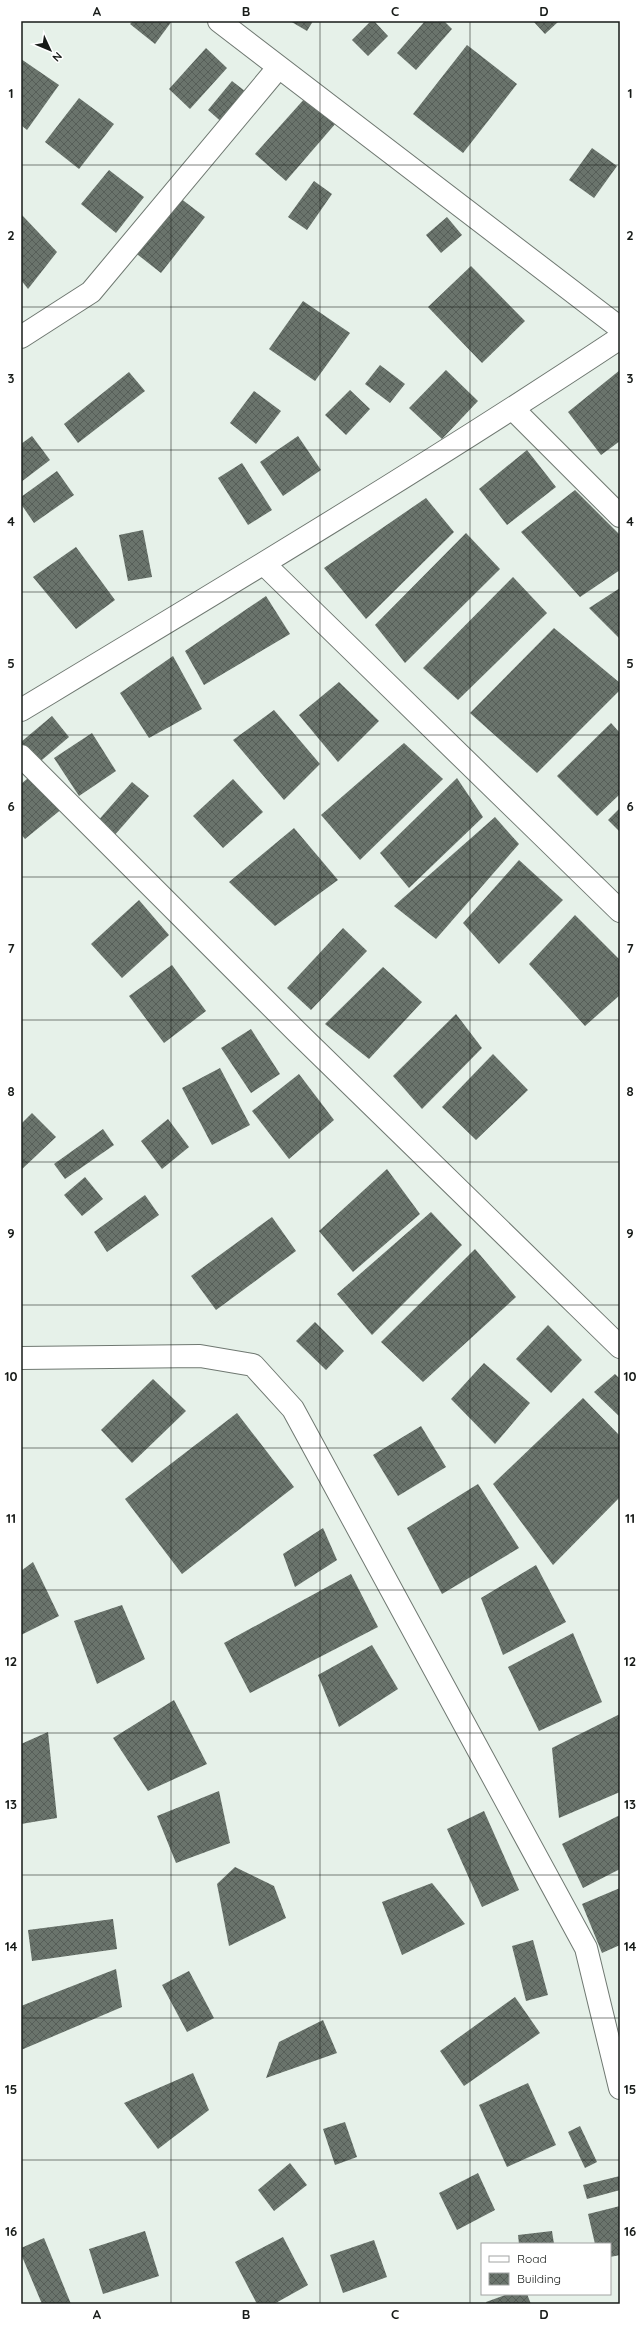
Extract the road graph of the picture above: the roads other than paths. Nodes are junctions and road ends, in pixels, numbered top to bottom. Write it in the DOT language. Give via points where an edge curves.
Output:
graph roads {
  1 [pos="219,21"];
  2 [pos="278,68"];
  3 [pos="620,328"];
  4 [pos="21,337"];
  5 [pos="620,338"];
  6 [pos="513,409"];
  7 [pos="620,516"];
  8 [pos="264,564"];
  9 [pos="21,710"];
  10 [pos="21,756"];
  11 [pos="620,911"];
  12 [pos="620,1347"];
  13 [pos="21,1358"];
  14 [pos="620,2088"];
  1 -- 2 [label="street"];
  2 -- 3 [label="street"];
  2 -- 4 [label="street" via="91,292"];
  5 -- 6 [label="street"];
  6 -- 7 [label="street"];
  6 -- 8 [label="street"];
  8 -- 9 [label="street"];
  8 -- 11 [label="street"];
  10 -- 12 [label="street" via="297,1032"];
  13 -- 14 [label="street" via="200,1356 253,1365 293,1409 586,1948"];
}
